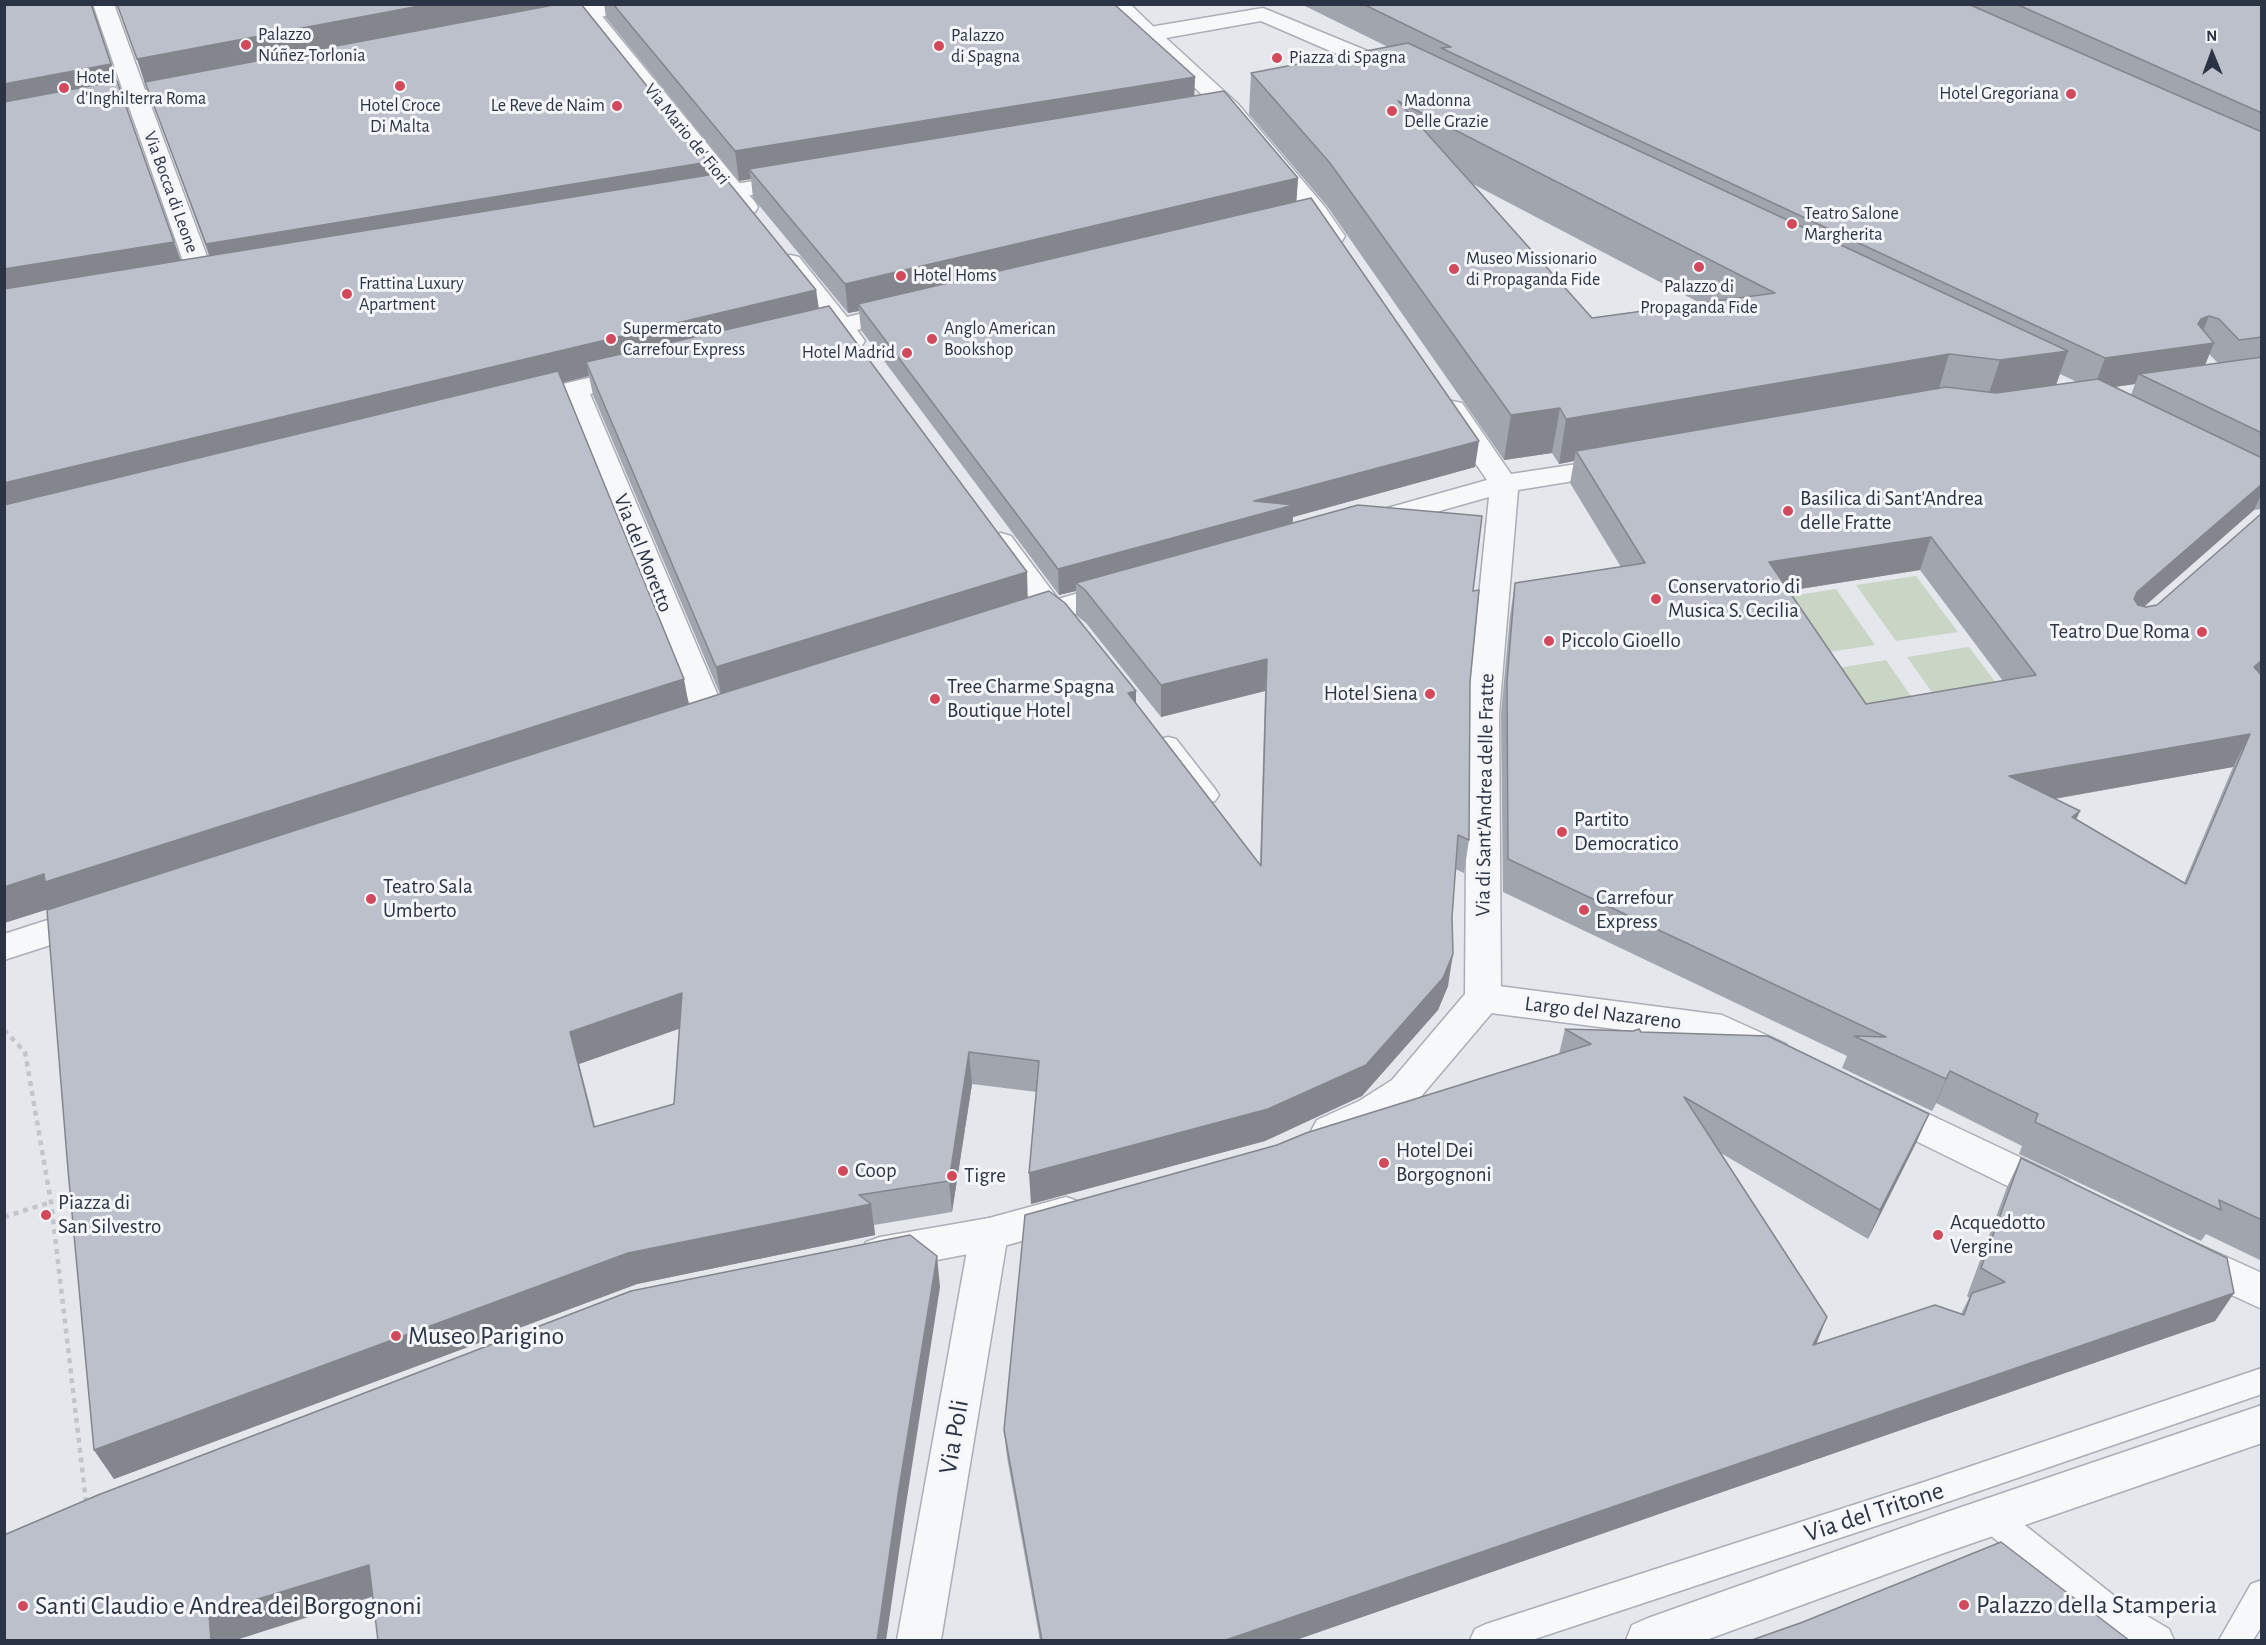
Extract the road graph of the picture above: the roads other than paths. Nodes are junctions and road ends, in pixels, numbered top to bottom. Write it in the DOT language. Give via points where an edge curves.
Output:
graph roads {
  1 [pos="103,4"];
  2 [pos="636,4"];
  3 [pos="1117,4"];
  4 [pos="584,9"];
  5 [pos="1264,9"];
  6 [pos="530,25"];
  7 [pos="1150,34"];
  8 [pos="1374,82"];
  9 [pos="218,84"];
  10 [pos="137,99"];
  11 [pos="4,124"];
  12 [pos="816,177"];
  13 [pos="734,191"];
  14 [pos="675,201"];
  15 [pos="1349,260"];
  16 [pos="202,278"];
  17 [pos="922,307"];
  18 [pos="841,326"];
  19 [pos="772,343"];
  20 [pos="869,364"];
  21 [pos="656,370"];
  22 [pos="1437,387"];
  23 [pos="575,389"];
  24 [pos="494,409"];
  25 [pos="1642,461"];
  26 [pos="1504,484"];
  27 [pos="987,524"];
  28 [pos="1340,530"];
  29 [pos="1144,584"];
  30 [pos="1051,610"];
  31 [pos="994,628"];
  32 [pos="1076,629"];
  33 [pos="711,718"];
  34 [pos="1156,730"];
  35 [pos="1207,795"];
  36 [pos="119,909"];
  37 [pos="4,947"];
  38 [pos="1483,998"];
  39 [pos="1798,1066"];
  40 [pos="1852,1092"];
  41 [pos="1296,1146"];
  42 [pos="1103,1203"];
  43 [pos="2089,1208"];
  44 [pos="989,1234"];
  45 [pos="2154,1239"];
  46 [pos="850,1259"];
  47 [pos="2262,1292"];
  48 [pos="2262,1381"];
  49 [pos="2262,1424"];
  50 [pos="1990,1517"];
  51 [pos="2262,1594"];
  52 [pos="920,1641"];
  53 [pos="1486,1641"];
  54 [pos="1648,1641"];
  55 [pos="2158,1641"];
  56 [pos="2235,1641"];
  1 -- 10 [label="street, Via Bocca di Leone"];
  2 -- 4 [label="street"];
  3 -- 7 [label="street"];
  4 -- 6 [label="street"];
  4 -- 13 [label="street, Via Mario de' Fiori"];
  5 -- 7 [label="street"];
  5 -- 8 [label="street" via="1412,77"];
  7 -- 15 [label="street" via="1230,109 1304,214"];
  9 -- 10 [label="street"];
  10 -- 11 [label="street"];
  10 -- 16 [label="street, Via Bocca di Leone"];
  12 -- 13 [label="street"];
  13 -- 14 [label="street"];
  13 -- 18 [label="street, Via Mario de' Fiori"];
  17 -- 18 [label="street"];
  18 -- 19 [label="street"];
  18 -- 20 [label="street, Via Mario de' Fiori"];
  21 -- 23 [label="street"];
  22 -- 26 [label="street"];
  23 -- 24 [label="street"];
  23 -- 33 [label="street, Via del Moretto"];
  25 -- 26 [label="street"];
  26 -- 28 [label="street"];
  26 -- 38 [label="street, Via di Sant'Andrea delle Fratte" via="1483,714"];
  27 -- 30 [label="street"];
  29 -- 30 [label="street"];
  30 -- 31 [label="street"];
  30 -- 32 [label="lane"];
  34 -- 35 [label="lane"];
  36 -- 37 [label="street"];
  38 -- 39 [label="street, Largo del Nazareno" via="1722,1029"];
  38 -- 41 [label="street" via="1405,1090 1372,1112"];
  40 -- 43 [label="street"];
  42 -- 44 [label="street"];
  44 -- 46 [label="street"];
  44 -- 52 [label="street, Via Poli"];
  45 -- 47 [label="street"];
  48 -- 53 [label="lane, Via del Tritone"];
  49 -- 50 [label="street, Via del Tritone"];
  50 -- 54 [label="street, Via del Tritone"];
  50 -- 55 [label="lane" via="2106,1609"];
  51 -- 56 [label="lane"];
}
